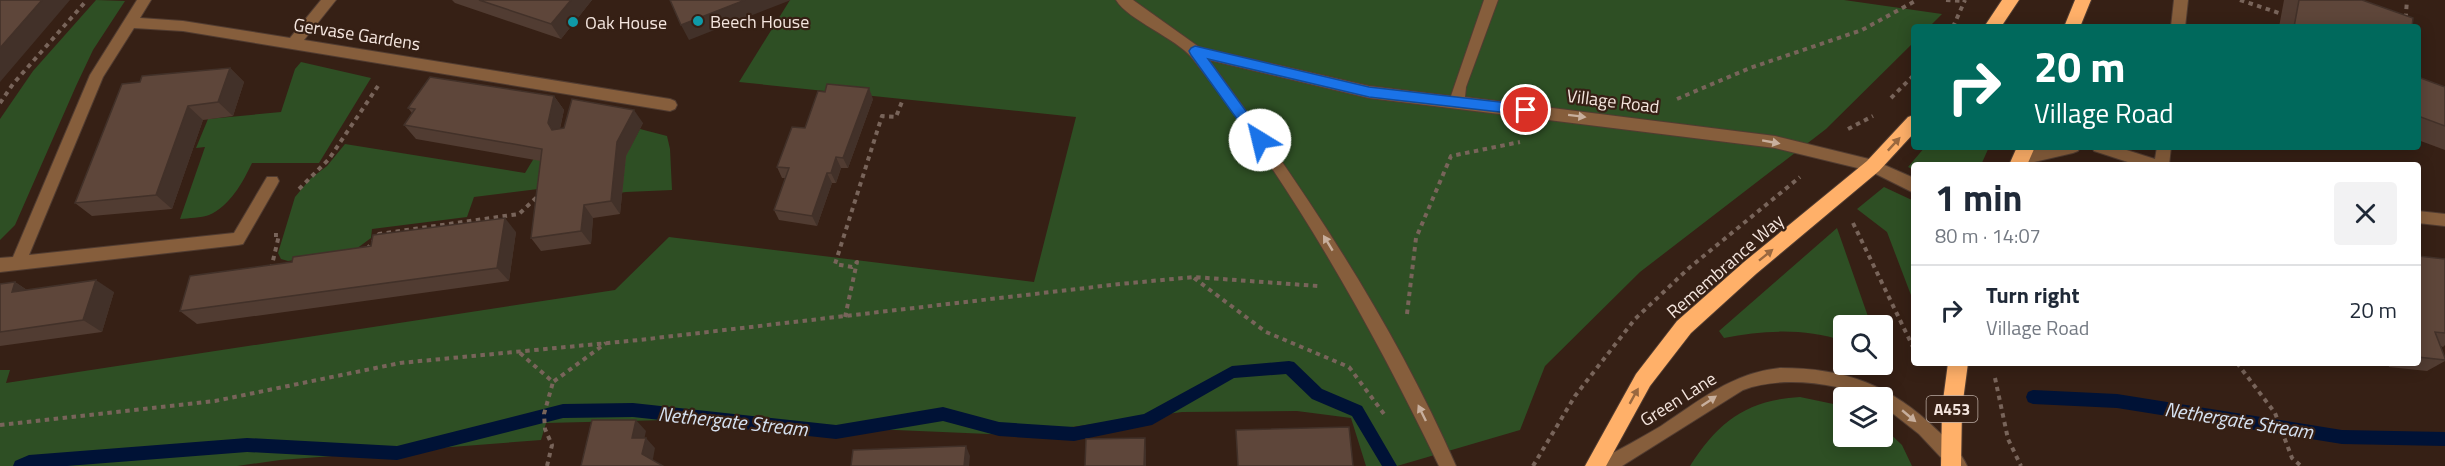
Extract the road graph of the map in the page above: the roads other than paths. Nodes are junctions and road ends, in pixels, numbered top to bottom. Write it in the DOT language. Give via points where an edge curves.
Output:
graph roads {
  1 [pos="144,0"];
  2 [pos="329,0"];
  3 [pos="1123,0"];
  4 [pos="1491,0"];
  5 [pos="2011,0"];
  6 [pos="2083,0"];
  7 [pos="2181,0"];
  8 [pos="129,22"];
  9 [pos="1994,24"];
  10 [pos="2073,24"];
  11 [pos="2178,24"];
  12 [pos="294,44"];
  13 [pos="1195,51"];
  14 [pos="578,90"];
  15 [pos="1457,102"];
  16 [pos="670,105"];
  17 [pos="573,109"];
  18 [pos="1911,125"];
  19 [pos="2057,150"];
  20 [pos="2108,150"];
  21 [pos="2021,157"];
  22 [pos="2146,162"];
  23 [pos="1873,166"];
  24 [pos="272,181"];
  25 [pos="1911,184"];
  26 [pos="2421,217"];
  27 [pos="2445,220"];
  28 [pos="18,263"];
  29 [pos="0,265"];
  30 [pos="1958,366"];
  31 [pos="1954,463"];
  32 [pos="1448,466"];
  33 [pos="1595,466"];
  34 [pos="1606,466"];
  1 -- 8 [label="street"];
  2 -- 12 [label="street"];
  3 -- 13 [label="street, Village Road"];
  4 -- 15 [label="street"];
  5 -- 9 [label="highway"];
  6 -- 10 [label="highway"];
  7 -- 11 [label="street"];
  8 -- 12 [label="street, Gervase Gardens" via="183,26"];
  8 -- 28 [label="street" via="97,75"];
  12 -- 14 [label="street, Gervase Gardens"];
  13 -- 15 [label="street, Village Road" via="1369,92"];
  32 -- 13 [label="street, Village Road, one-way" via="1356,289 1273,158"];
  14 -- 16 [label="street, Gervase Gardens"];
  14 -- 17 [label="street"];
  15 -- 23 [label="street, Village Road, one-way" via="1775,142"];
  23 -- 18 [label="highway, Remembrance Way, one-way"];
  19 -- 21 [label="street"];
  20 -- 22 [label="street"];
  23 -- 25 [label="street, Village Road"];
  33 -- 23 [label="highway, Remembrance Way, one-way" via="1643,380 1683,327"];
  24 -- 28 [label="street" via="238,239"];
  26 -- 27 [label="street"];
  28 -- 29 [label="street"];
  30 -- 31 [label="highway, A453" via="1952,408"];
  34 -- 31 [label="street, Green Lane, one-way" via="1674,426 1712,398 1749,380 1791,374 1832,378 1883,396 1909,416"];
}
